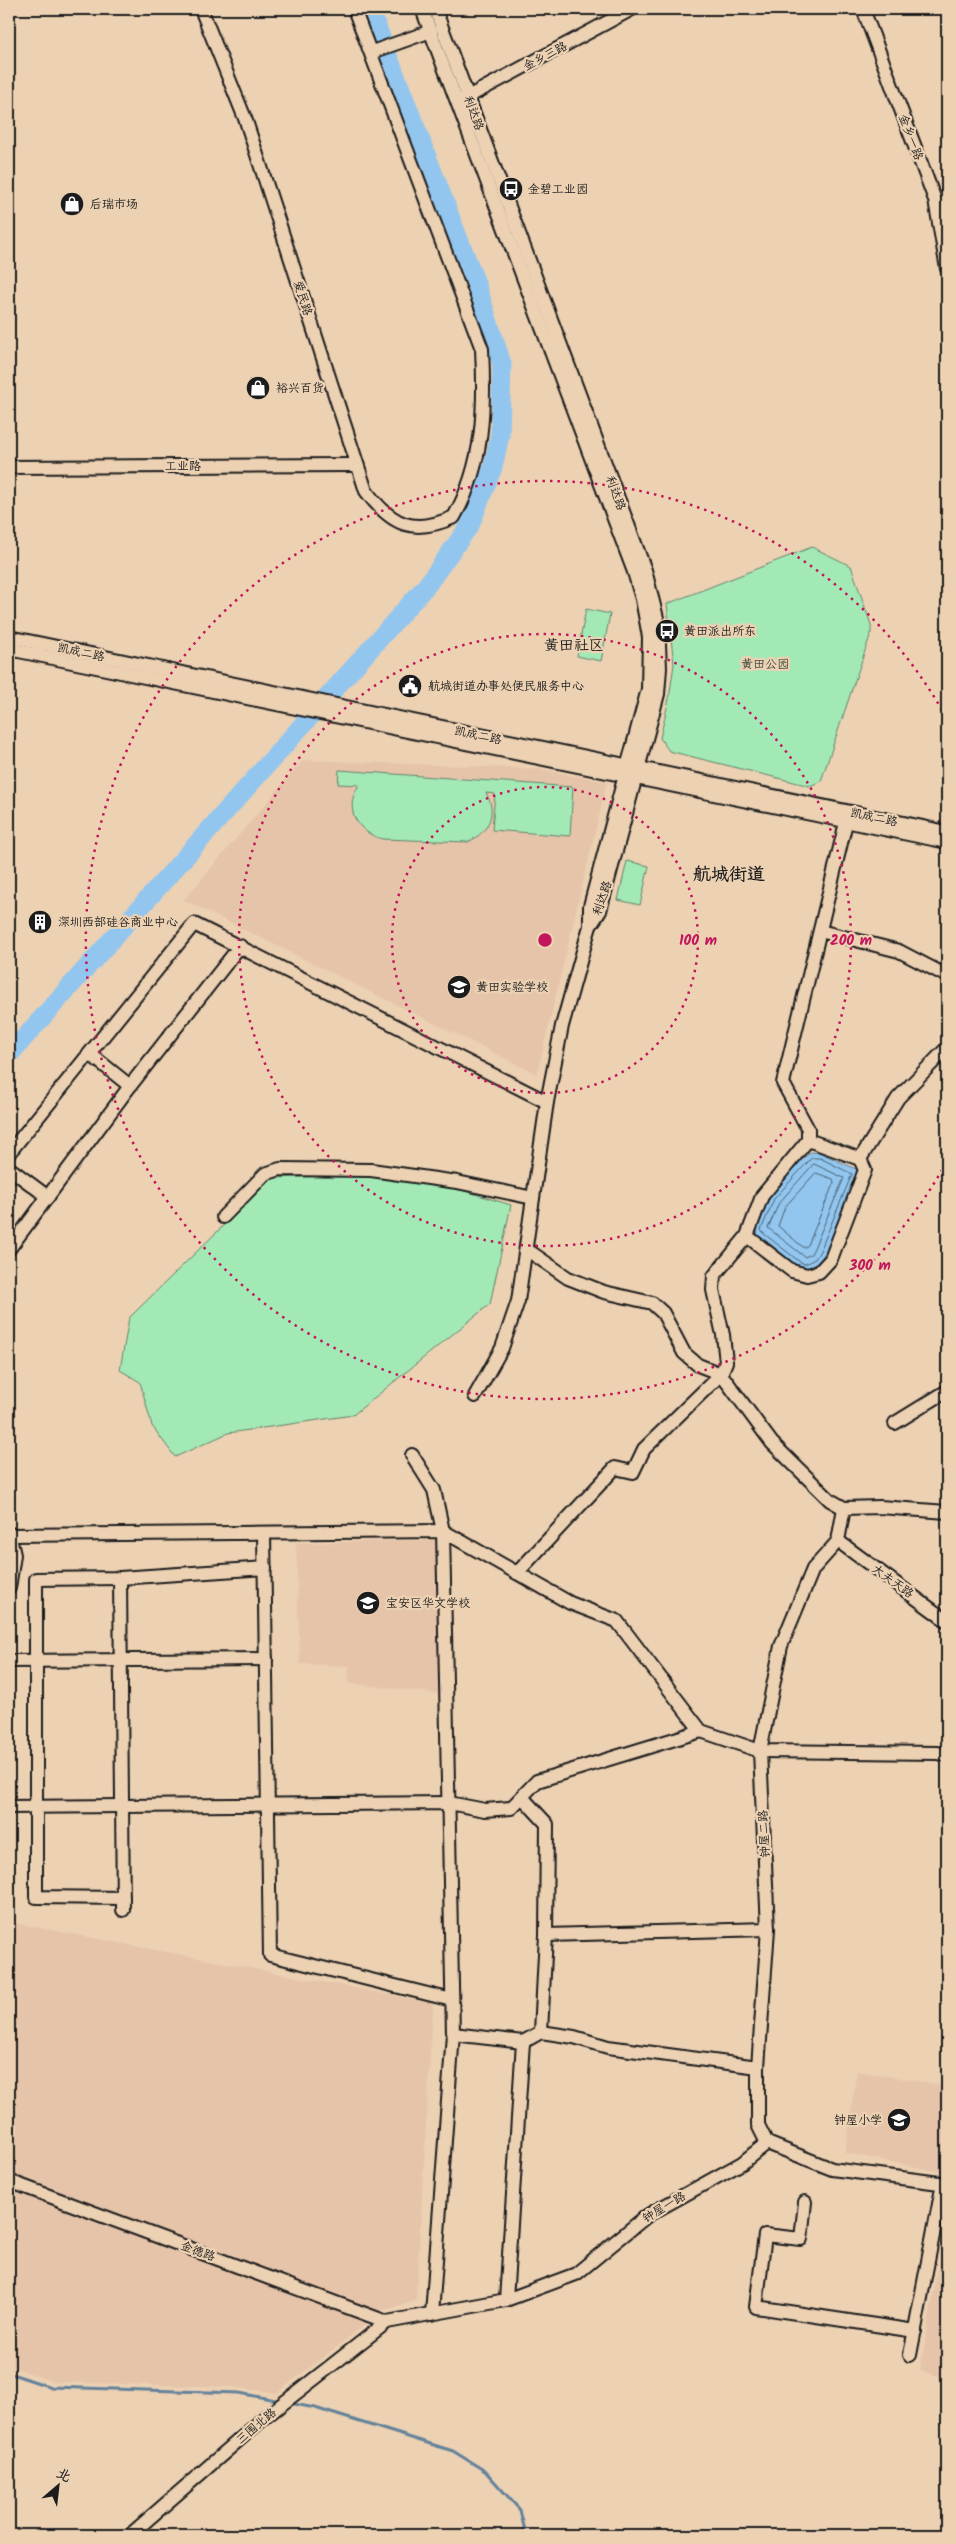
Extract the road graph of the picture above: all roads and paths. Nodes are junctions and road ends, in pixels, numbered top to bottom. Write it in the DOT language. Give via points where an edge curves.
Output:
graph roads {
  1 [pos="201,9"];
  2 [pos="354,9"];
  3 [pos="422,9"];
  4 [pos="435,9"];
  5 [pos="632,9"];
  6 [pos="863,9"];
  7 [pos="431,31"];
  8 [pos="372,52"];
  9 [pos="463,99"];
  10 [pos="947,269"];
  11 [pos="356,465"];
  12 [pos="9,467"];
  13 [pos="9,637"];
  14 [pos="9,649"];
  15 [pos="297,703"];
  16 [pos="632,772"];
  17 [pos="847,817"];
  18 [pos="947,832"];
  19 [pos="947,842"];
  20 [pos="820,930"];
  21 [pos="240,946"];
  22 [pos="947,976"];
  23 [pos="947,1048"];
  24 [pos="90,1054"];
  25 [pos="130,1086"];
  26 [pos="547,1102"];
  27 [pos="808,1140"];
  28 [pos="9,1153"];
  29 [pos="860,1159"];
  30 [pos="9,1168"];
  31 [pos="48,1197"];
  32 [pos="533,1198"];
  33 [pos="223,1217"];
  34 [pos="747,1236"];
  35 [pos="9,1249"];
  36 [pos="526,1249"];
  37 [pos="721,1374"];
  38 [pos="947,1391"];
  39 [pos="474,1396"];
  40 [pos="895,1424"];
  41 [pos="412,1455"];
  42 [pos="844,1508"];
  43 [pos="947,1512"];
  44 [pos="443,1531"];
  45 [pos="264,1533"];
  46 [pos="9,1535"];
  47 [pos="838,1541"];
  48 [pos="265,1568"];
  49 [pos="517,1573"];
  50 [pos="120,1578"];
  51 [pos="9,1588"];
  52 [pos="947,1621"];
  53 [pos="121,1659"];
  54 [pos="266,1659"];
  55 [pos="36,1660"];
  56 [pos="10,1661"];
  57 [pos="702,1731"];
  58 [pos="760,1750"];
  59 [pos="947,1755"];
  60 [pos="522,1797"];
  61 [pos="449,1803"];
  62 [pos="268,1804"];
  63 [pos="36,1806"];
  64 [pos="122,1806"];
  65 [pos="9,1807"];
  66 [pos="768,1929"];
  67 [pos="546,1935"];
  68 [pos="452,2000"];
  69 [pos="541,2032"];
  70 [pos="453,2034"];
  71 [pos="522,2042"];
  72 [pos="758,2067"];
  73 [pos="767,2143"];
  74 [pos="9,2181"];
  75 [pos="945,2184"];
  76 [pos="805,2202"];
  77 [pos="506,2300"];
  78 [pos="432,2314"];
  79 [pos="387,2322"];
  80 [pos="915,2331"];
  81 [pos="910,2355"];
  82 [pos="130,2535"];
  1 -- 11 [label="street, 爱民路" via="246,121"];
  2 -- 8 [label="street"];
  3 -- 7 [label="street, 利达路"];
  4 -- 9 [label="street, 利达路"];
  5 -- 9 [label="street, 金乡三路"];
  6 -- 10 [label="street, 金乡一路" via="935,200"];
  7 -- 8 [label="street"];
  7 -- 9 [label="street, 利达路"];
  8 -- 11 [label="street, 爱民路" via="481,341 485,395 480,446 467,491 454,517 423,527 408,526 378,507 366,491"];
  9 -- 16 [label="street, 利达路" via="653,596 659,635 660,680 656,707"];
  11 -- 12 [label="street, 工业路"];
  13 -- 15 [label="street, 凯成二路"];
  14 -- 15 [label="street, 凯成二路"];
  15 -- 16 [label="street, 凯成二路"];
  16 -- 17 [label="street, 凯成二路"];
  16 -- 26 [label="street, 利达路" via="590,906 590,926 562,1026"];
  17 -- 18 [label="street, 凯成二路"];
  17 -- 19 [label="street, 凯成二路"];
  17 -- 20 [label="street"];
  20 -- 22 [label="street" via="899,951"];
  20 -- 27 [label="street" via="783,1083 808,1129"];
  21 -- 24 [label="street" via="194,924"];
  21 -- 25 [label="street"];
  21 -- 26 [label="street"];
  23 -- 29 [label="street" via="898,1098"];
  24 -- 25 [label="street"];
  24 -- 28 [label="street"];
  25 -- 31 [label="street"];
  26 -- 32 [label="street, 利达路"];
  27 -- 29 [label="street"];
  27 -- 34 [label="street" via="762,1196"];
  29 -- 34 [label="street" via="866,1170 831,1259 819,1272 807,1275 792,1271"];
  30 -- 31 [label="street"];
  31 -- 35 [label="street"];
  32 -- 33 [label="street" via="457,1182 371,1170 280,1169 265,1174"];
  32 -- 36 [label="street, 利达路"];
  34 -- 37 [label="street" via="714,1276 713,1290 726,1362"];
  36 -- 37 [label="street" via="568,1278 604,1292 652,1304 663,1314 684,1353 698,1365"];
  36 -- 39 [label="street, 利达路" via="518,1301 502,1348"];
  37 -- 42 [label="street" via="772,1443 830,1500"];
  37 -- 49 [label="street" via="644,1449 633,1472 615,1468"];
  38 -- 40 [label="street"];
  41 -- 44 [label="street" via="434,1490"];
  42 -- 43 [label="street"];
  42 -- 47 [label="street"];
  44 -- 45 [label="street"];
  44 -- 49 [label="street"];
  44 -- 61 [label="street"];
  45 -- 46 [label="street"];
  45 -- 48 [label="street"];
  46 -- 51 [label="street" via="14,1555"];
  47 -- 52 [label="street, 大夫天路"];
  47 -- 58 [label="street, 钟屋二路" via="813,1569 781,1646"];
  48 -- 50 [label="street"];
  48 -- 54 [label="street"];
  49 -- 57 [label="street" via="570,1603 617,1621"];
  50 -- 53 [label="street"];
  50 -- 55 [label="street" via="36,1579"];
  53 -- 54 [label="street"];
  53 -- 55 [label="street"];
  53 -- 64 [label="street"];
  54 -- 62 [label="street"];
  55 -- 56 [label="street"];
  55 -- 63 [label="street"];
  57 -- 58 [label="street"];
  57 -- 60 [label="street" via="537,1781"];
  58 -- 59 [label="street"];
  58 -- 66 [label="street, 钟屋二路"];
  60 -- 61 [label="street" via="511,1808 485,1810"];
  60 -- 67 [label="street" via="547,1824"];
  61 -- 62 [label="street"];
  61 -- 68 [label="street"];
  62 -- 64 [label="street"];
  62 -- 68 [label="street" via="270,1955"];
  63 -- 64 [label="street"];
  63 -- 64 [label="street" via="36,1897 123,1904"];
  63 -- 65 [label="street"];
  66 -- 67 [label="street"];
  66 -- 72 [label="street, 钟屋二路"];
  67 -- 69 [label="street"];
  68 -- 70 [label="street"];
  69 -- 71 [label="street"];
  69 -- 72 [label="street" via="608,2047"];
  70 -- 71 [label="street"];
  70 -- 78 [label="street"];
  71 -- 77 [label="street"];
  72 -- 73 [label="street, 钟屋二路" via="758,2125"];
  73 -- 75 [label="street" via="832,2168"];
  73 -- 77 [label="street, 钟屋一路" via="742,2163 648,2215 576,2274"];
  74 -- 79 [label="street, 金德路"];
  75 -- 80 [label="street"];
  76 -- 80 [label="street" via="801,2238 765,2235 756,2307"];
  77 -- 78 [label="street, 钟屋一路"];
  78 -- 79 [label="street, 钟屋一路"];
  79 -- 82 [label="street, 三围北路" via="263,2419"];
  80 -- 81 [label="street"];
}
